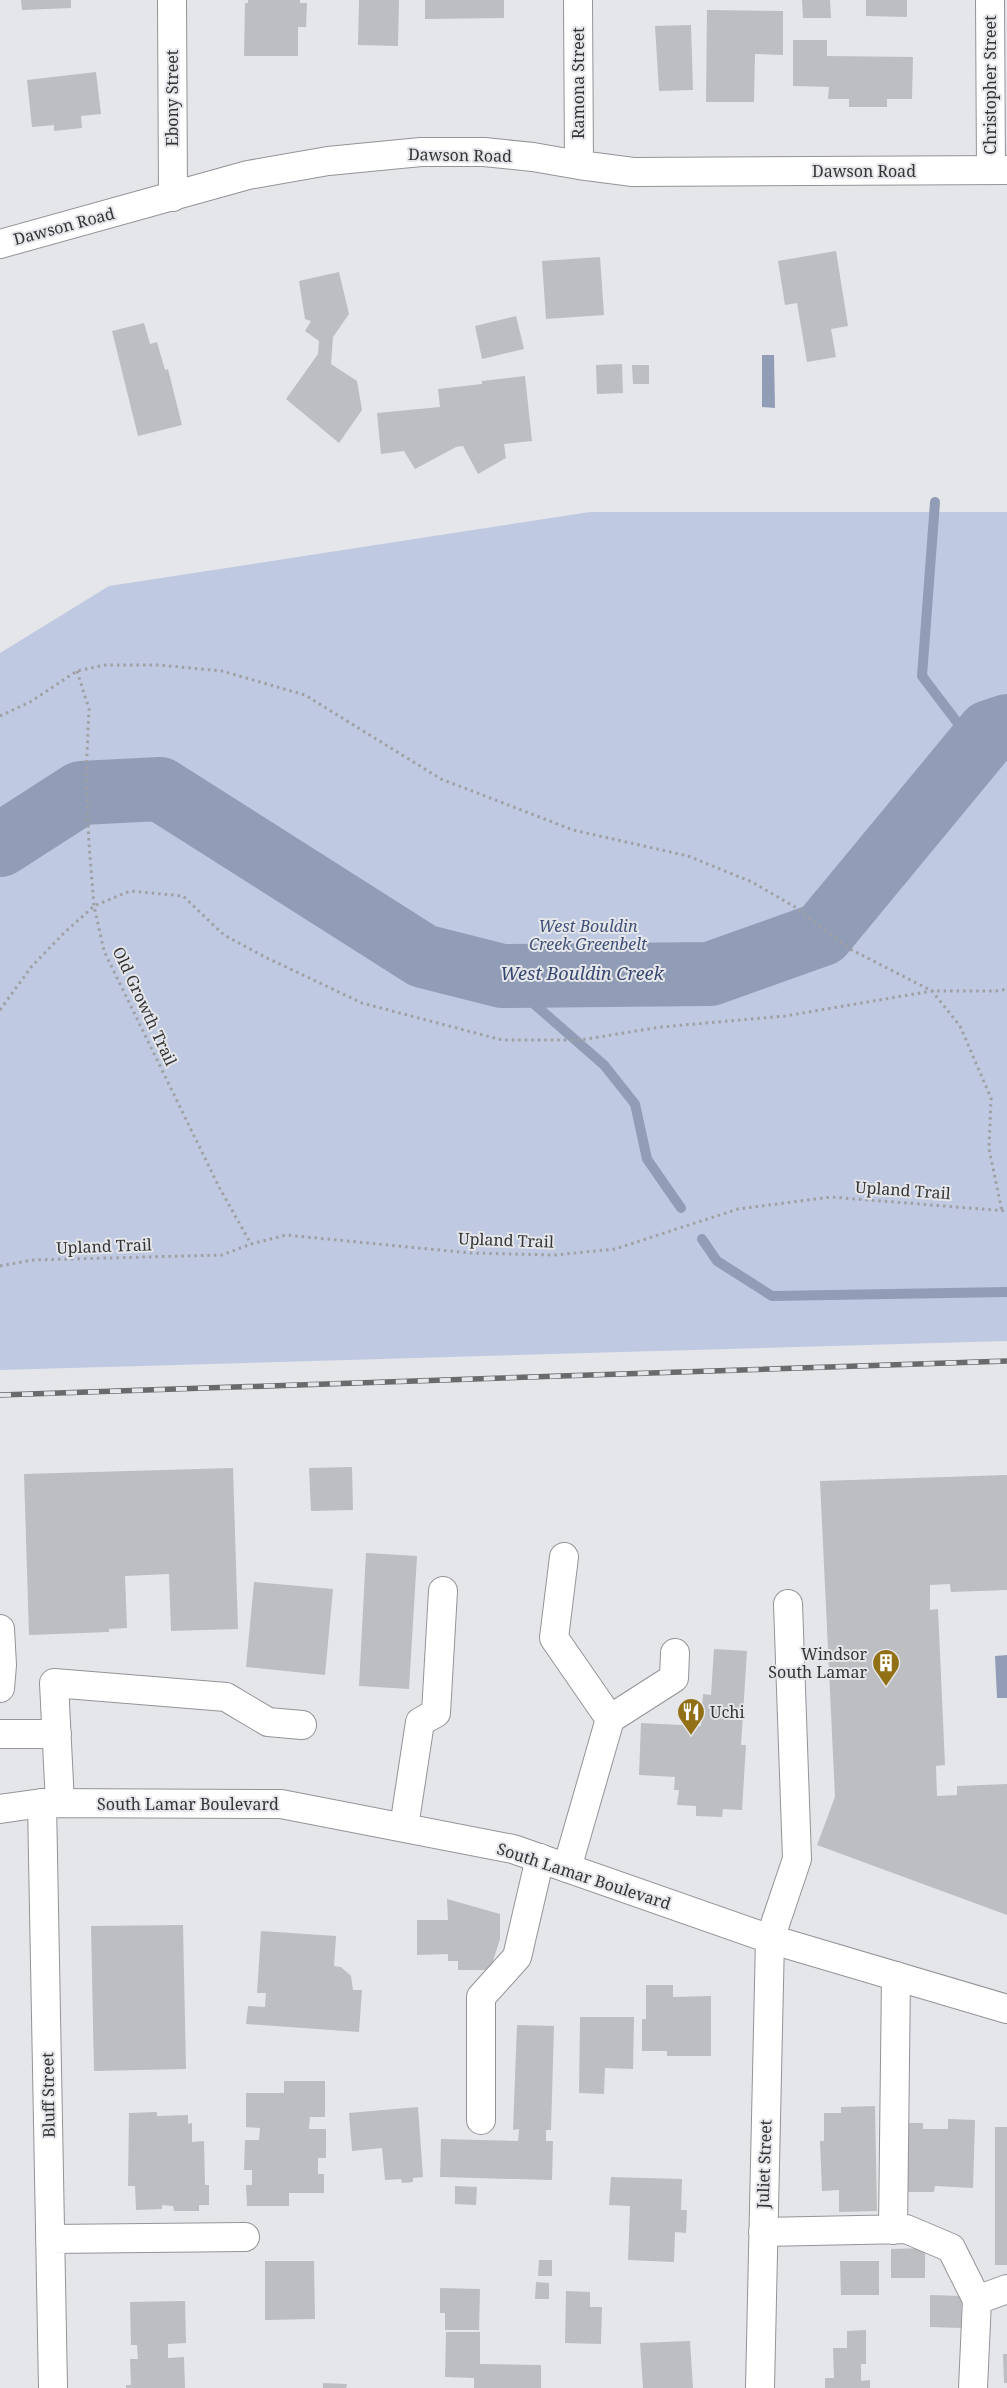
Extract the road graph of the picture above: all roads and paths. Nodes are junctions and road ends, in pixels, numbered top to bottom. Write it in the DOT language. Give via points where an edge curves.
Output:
graph roads {
  1 [pos="172,0"];
  2 [pos="578,0"];
  3 [pos="990,0"];
  4 [pos="579,166"];
  5 [pos="999,170"];
  6 [pos="173,197"];
  7 [pos="0,244"];
  8 [pos="77,670"];
  9 [pos="0,716"];
  10 [pos="94,906"];
  11 [pos="1007,988"];
  12 [pos="932,991"];
  13 [pos="0,1010"];
  14 [pos="1002,1211"];
  15 [pos="1007,1211"];
  16 [pos="251,1244"];
  17 [pos="0,1266"];
  18 [pos="564,1557"];
  19 [pos="443,1591"];
  20 [pos="788,1604"];
  21 [pos="0,1629"];
  22 [pos="675,1653"];
  23 [pos="0,1688"];
  24 [pos="610,1718"];
  25 [pos="302,1725"];
  26 [pos="0,1734"];
  27 [pos="57,1734"];
  28 [pos="51,1803"];
  29 [pos="0,1809"];
  30 [pos="404,1827"];
  31 [pos="540,1858"];
  32 [pos="567,1868"];
  33 [pos="770,1939"];
  34 [pos="896,1976"];
  35 [pos="1007,2009"];
  36 [pos="481,2120"];
  37 [pos="893,2230"];
  38 [pos="763,2232"];
  39 [pos="245,2237"];
  40 [pos="50,2239"];
  41 [pos="1007,2290"];
  42 [pos="977,2300"];
  43 [pos="53,2388"];
  44 [pos="760,2388"];
  45 [pos="973,2388"];
  1 -- 6 [label="street, Ebony Street"];
  2 -- 4 [label="street, Ramona Street"];
  3 -- 5 [label="street, Christopher Street"];
  4 -- 5 [label="street, Dawson Road" via="633,172"];
  4 -- 6 [label="street, Dawson Road" via="484,152 421,152 328,160 248,175"];
  6 -- 7 [label="street, Dawson Road"];
  8 -- 9 [label="path" via="30,702"];
  8 -- 10 [label="path, Old Growth Trail" via="89,709 86,776"];
  8 -- 12 [label="path" via="105,665 150,665 222,671 305,695 441,779 574,830 688,856 752,882 795,907 848,948"];
  10 -- 12 [label="path" via="130,891 183,896 224,934 265,958 362,1004 502,1040 580,1040 662,1026 785,1016"];
  10 -- 13 [label="path" via="32,966"];
  10 -- 16 [label="path, Old Growth Trail" via="104,951 219,1187"];
  11 -- 12 [label="path" via="996,991"];
  12 -- 14 [label="path" via="960,1026 991,1098 989,1149"];
  14 -- 15 [label="path, Upland Trail"];
  14 -- 16 [label="path, Upland Trail" via="831,1197 738,1209 615,1249 555,1255 470,1253 286,1235"];
  16 -- 17 [label="path, Upland Trail" via="222,1255 32,1260"];
  18 -- 24 [label="street" via="554,1638"];
  19 -- 30 [label="street" via="436,1713 420,1722"];
  20 -- 33 [label="street, Juliet Street" via="797,1859"];
  21 -- 23 [label="street"];
  22 -- 24 [label="street" via="674,1678"];
  24 -- 32 [label="street"];
  25 -- 27 [label="street, Bluff Street" via="268,1722 226,1697 54,1682"];
  26 -- 27 [label="street"];
  27 -- 28 [label="street, Bluff Street"];
  28 -- 29 [label="street, South Lamar Boulevard"];
  28 -- 30 [label="street, South Lamar Boulevard" via="281,1804"];
  28 -- 40 [label="street, Bluff Street"];
  30 -- 31 [label="street, South Lamar Boulevard" via="513,1849"];
  31 -- 32 [label="street, South Lamar Boulevard"];
  31 -- 36 [label="street" via="517,1957 481,1997"];
  32 -- 33 [label="street, South Lamar Boulevard"];
  33 -- 34 [label="street, South Lamar Boulevard"];
  33 -- 38 [label="street, Juliet Street"];
  34 -- 35 [label="street, South Lamar Boulevard"];
  34 -- 37 [label="street"];
  37 -- 38 [label="street"];
  37 -- 42 [label="street" via="906,2229 951,2248"];
  38 -- 44 [label="street, Juliet Street"];
  39 -- 40 [label="street"];
  40 -- 43 [label="street, Bluff Street"];
  41 -- 42 [label="street"];
  42 -- 45 [label="street"];
}
